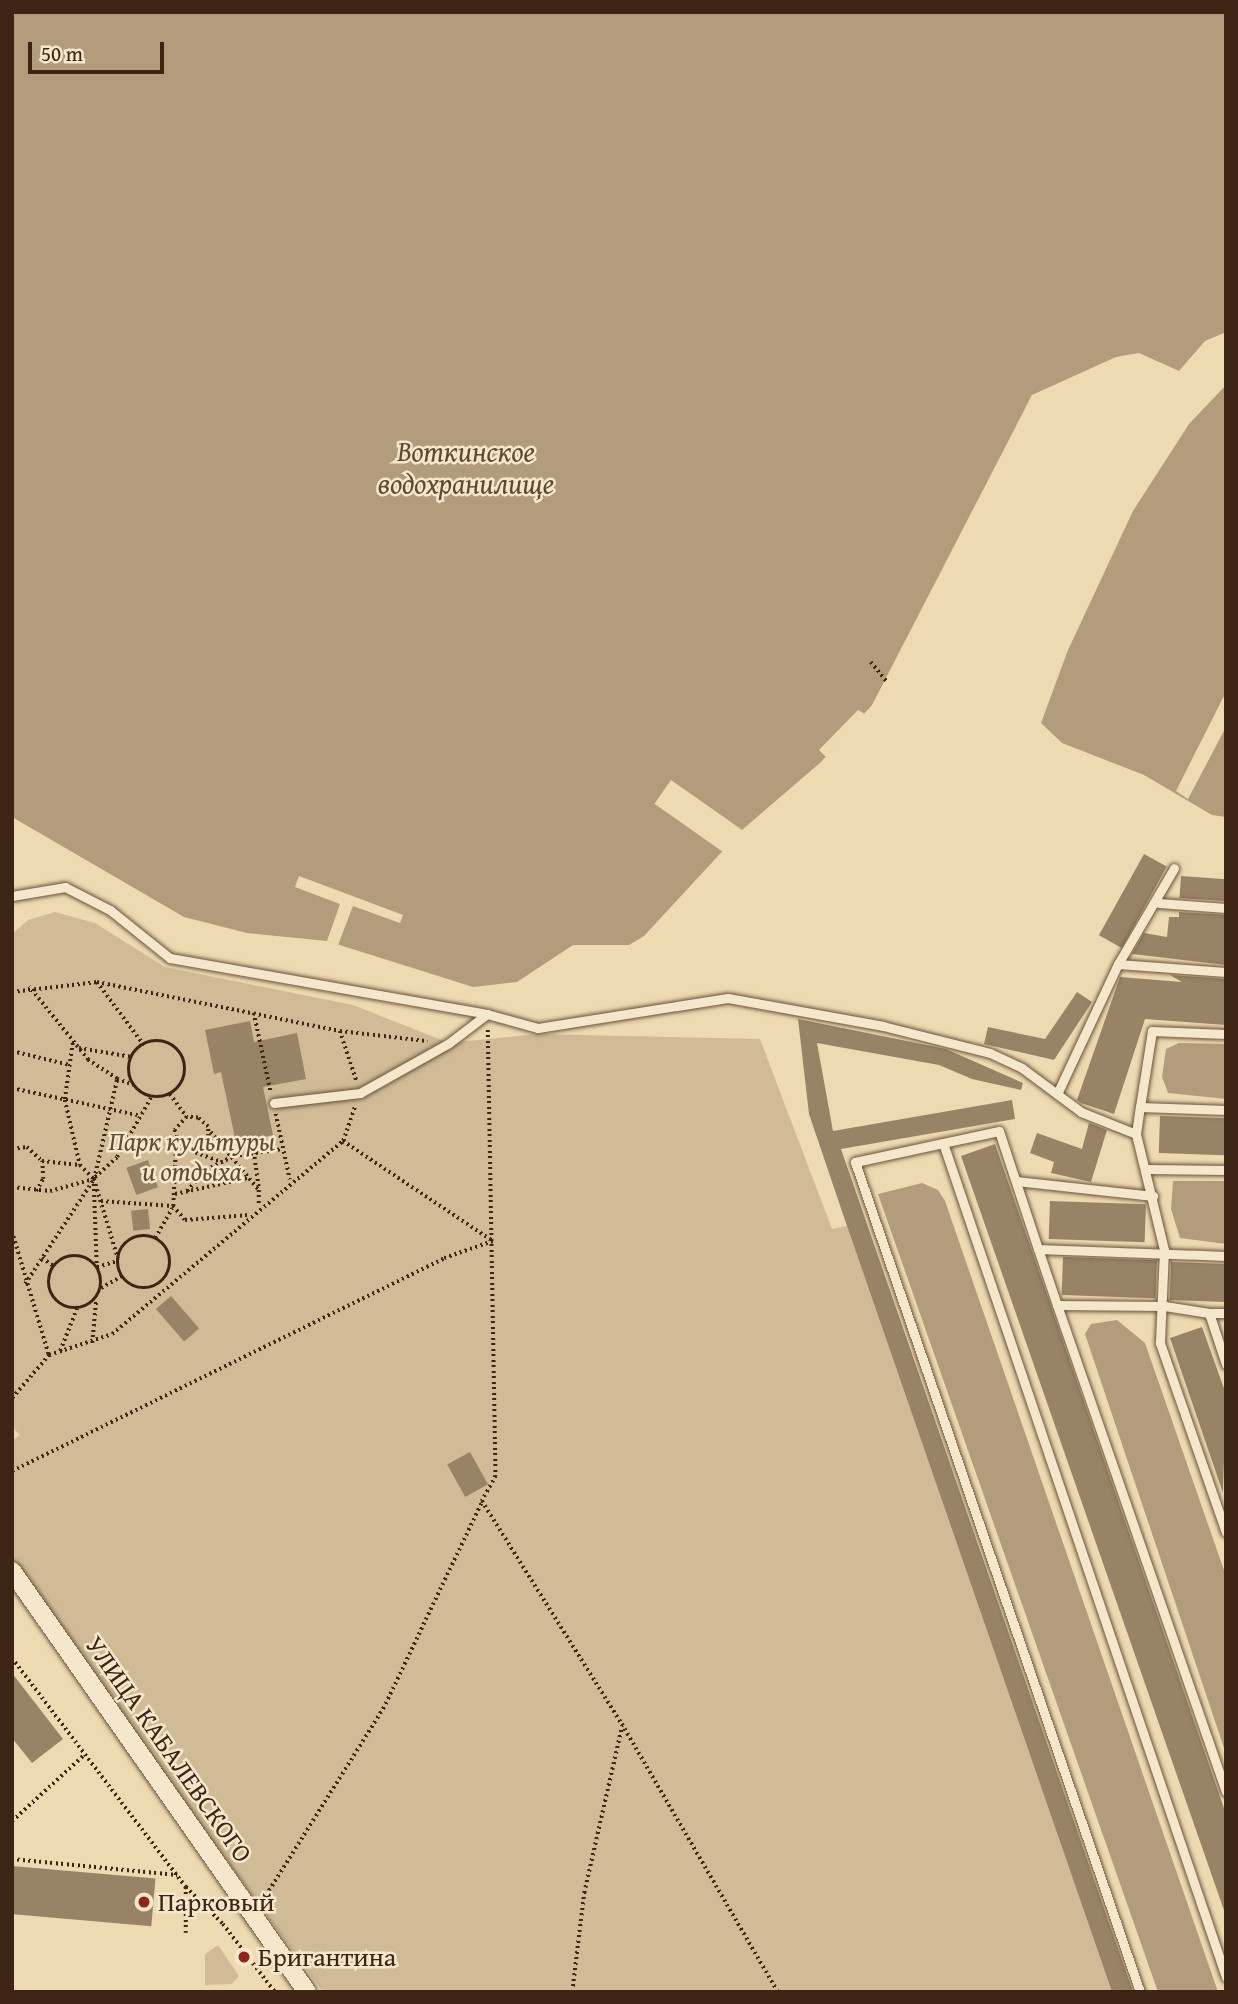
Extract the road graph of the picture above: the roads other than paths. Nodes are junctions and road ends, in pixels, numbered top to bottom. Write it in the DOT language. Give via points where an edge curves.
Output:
graph roads {
  1 [pos="1174,868"];
  2 [pos="12,896"];
  3 [pos="1159,903"];
  4 [pos="1226,908"];
  5 [pos="1118,964"];
  6 [pos="1226,972"];
  7 [pos="487,1014"];
  8 [pos="1226,1034"];
  9 [pos="1056,1094"];
  10 [pos="274,1103"];
  11 [pos="1140,1107"];
  12 [pos="1226,1110"];
  13 [pos="1136,1134"];
  14 [pos="943,1143"];
  15 [pos="1149,1169"];
  16 [pos="1226,1170"];
  17 [pos="1016,1181"];
  18 [pos="1153,1196"];
  19 [pos="1038,1249"];
  20 [pos="1164,1250"];
  21 [pos="1226,1256"];
  22 [pos="1057,1305"];
  23 [pos="1165,1306"];
  24 [pos="1209,1313"];
  25 [pos="1226,1313"];
  26 [pos="1226,1364"];
  27 [pos="1226,1532"];
  28 [pos="12,1571"];
  29 [pos="1226,1792"];
  30 [pos="1226,1978"];
  31 [pos="307,1992"];
  32 [pos="1140,1992"];
  1 -- 3 [label="lane"];
  2 -- 7 [label="lane" via="65,887 110,910 170,958"];
  3 -- 4 [label="lane"];
  3 -- 5 [label="lane"];
  5 -- 6 [label="lane"];
  5 -- 9 [label="lane"];
  7 -- 9 [label="lane" via="538,1028 728,998 883,1026 990,1053"];
  7 -- 10 [label="lane" via="449,1043 360,1093"];
  8 -- 11 [label="lane" via="1152,1031"];
  9 -- 13 [label="lane" via="1081,1112"];
  11 -- 12 [label="lane"];
  11 -- 13 [label="lane"];
  13 -- 15 [label="lane"];
  14 -- 17 [label="lane" via="999,1131"];
  14 -- 30 [label="lane"];
  14 -- 32 [label="lane" via="855,1163"];
  15 -- 16 [label="lane"];
  15 -- 18 [label="lane"];
  17 -- 18 [label="lane"];
  17 -- 19 [label="lane"];
  18 -- 20 [label="lane"];
  19 -- 20 [label="lane"];
  19 -- 22 [label="lane"];
  20 -- 21 [label="lane"];
  20 -- 23 [label="lane"];
  22 -- 23 [label="lane"];
  22 -- 29 [label="lane"];
  23 -- 24 [label="lane"];
  23 -- 27 [label="lane" via="1160,1343"];
  24 -- 25 [label="lane"];
  24 -- 26 [label="lane"];
  28 -- 31 [label="street, УЛИЦА КАБАЛЕВСКОГО"];
}
